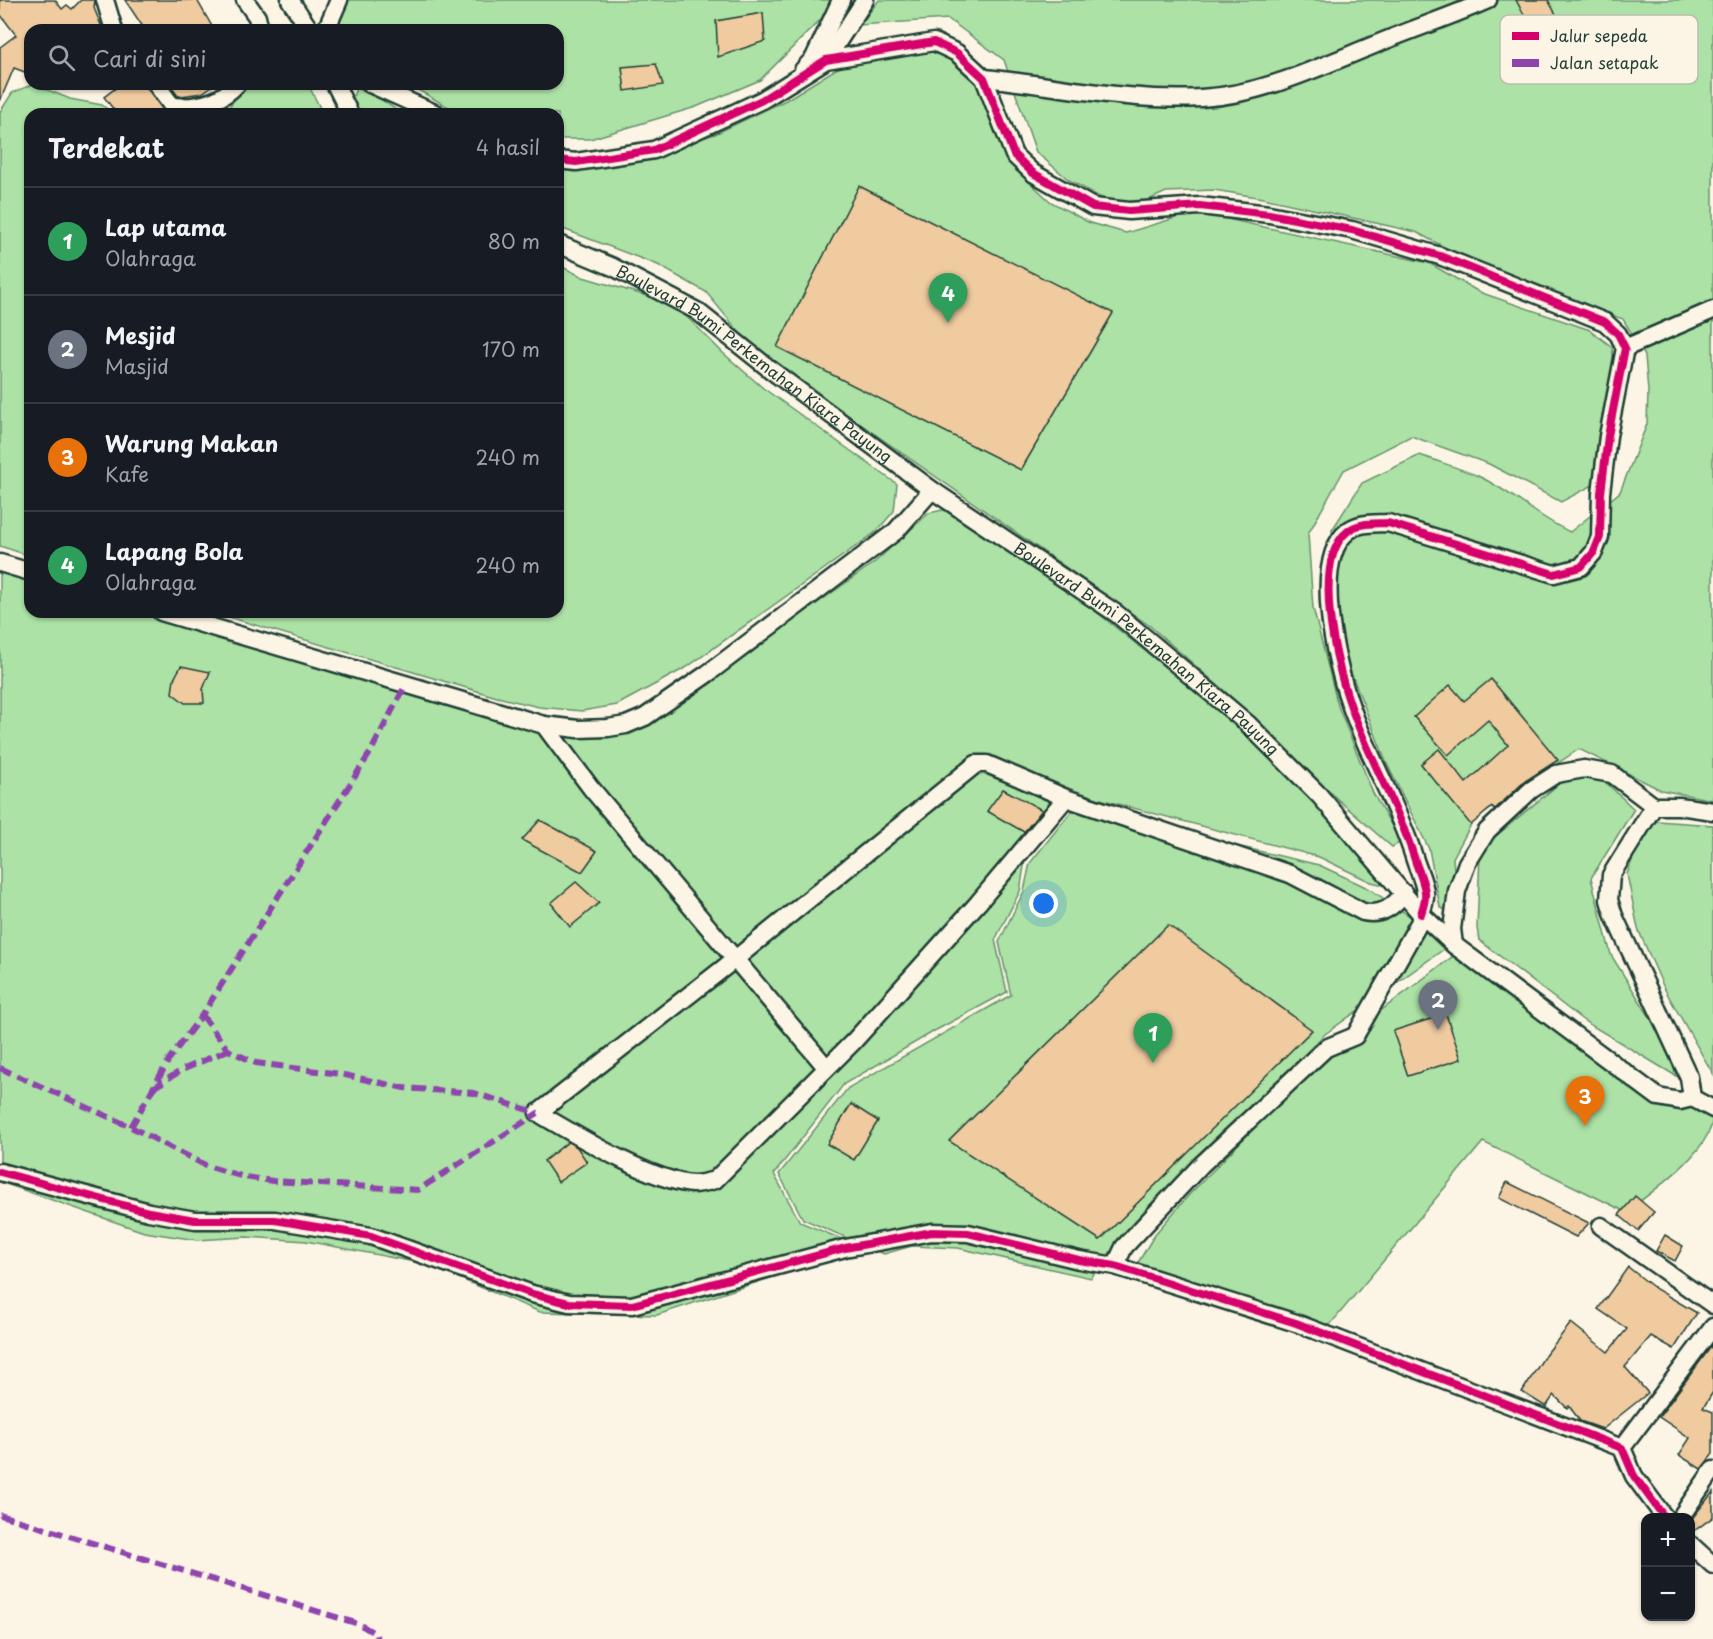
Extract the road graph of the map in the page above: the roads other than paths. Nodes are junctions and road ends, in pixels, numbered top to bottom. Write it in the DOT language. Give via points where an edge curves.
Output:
graph roads {
  1 [pos="105,0"];
  2 [pos="245,0"];
  3 [pos="290,0"];
  4 [pos="339,0"];
  5 [pos="841,0"];
  6 [pos="865,0"];
  7 [pos="1488,0"];
  8 [pos="112,24"];
  9 [pos="259,24"];
  10 [pos="306,24"];
  11 [pos="329,24"];
  12 [pos="826,60"];
  13 [pos="984,78"];
  14 [pos="792,82"];
  15 [pos="160,90"];
  16 [pos="229,90"];
  17 [pos="338,90"];
  18 [pos="383,90"];
  19 [pos="195,108"];
  20 [pos="195,108"];
  21 [pos="347,108"];
  22 [pos="424,108"];
  23 [pos="564,161"];
  24 [pos="564,247"];
  25 [pos="1713,310"];
  26 [pos="1626,348"];
  27 [pos="932,490"];
  28 [pos="0,563"];
  29 [pos="24,570"];
  30 [pos="181,618"];
  31 [pos="544,725"];
  32 [pos="1066,798"];
  33 [pos="1654,806"];
  34 [pos="1713,811"];
  35 [pos="1404,893"];
  36 [pos="1422,915"];
  37 [pos="1454,945"];
  38 [pos="734,960"];
  39 [pos="826,1067"];
  40 [pos="1692,1098"];
  41 [pos="1713,1109"];
  42 [pos="0,1172"];
  43 [pos="1601,1226"];
  44 [pos="1115,1266"];
  45 [pos="1713,1305"];
  46 [pos="1713,1327"];
  47 [pos="1622,1448"];
  48 [pos="1713,1470"];
  49 [pos="1661,1513"];
  50 [pos="1683,1513"];
  51 [pos="1695,1549"];
  52 [pos="1713,1565"];
  1 -- 8 [label="street"];
  2 -- 9 [label="street"];
  3 -- 10 [label="street"];
  4 -- 11 [label="street"];
  5 -- 14 [label="street" via="814,58"];
  6 -- 12 [label="street"];
  7 -- 13 [label="street" via="1300,75 1202,98 1079,91"];
  12 -- 13 [label="street" via="934,42 957,53"];
  12 -- 14 [label="street"];
  13 -- 26 [label="street" via="1014,155 1033,173 1093,207 1130,211 1200,206 1269,214 1397,242 1605,322"];
  14 -- 23 [label="street" via="654,150"];
  15 -- 20 [label="street" via="172,106"];
  16 -- 19 [label="street"];
  17 -- 21 [label="street"];
  18 -- 22 [label="street"];
  24 -- 27 [label="street, Boulevard Bumi Perkemahan Kiara Payung" via="697,311"];
  25 -- 26 [label="street"];
  26 -- 36 [label="street" via="1608,436 1600,537 1581,567 1554,574 1388,523 1360,525 1348,531 1339,541 1329,566 1338,666 1350,703 1408,835 1425,891"];
  27 -- 31 [label="street" via="896,531 645,717 608,728"];
  27 -- 35 [label="street, Boulevard Bumi Perkemahan Kiara Payung" via="1117,614 1248,724 1318,795"];
  28 -- 29 [label="street"];
  30 -- 31 [label="street"];
  31 -- 38 [label="street" via="591,788"];
  32 -- 35 [label="street" via="1290,874 1364,912 1374,914 1392,908"];
  32 -- 38 [label="street" via="987,764 976,764"];
  32 -- 39 [label="street" via="978,903"];
  33 -- 34 [label="street"];
  33 -- 37 [label="street" via="1612,774 1584,769 1556,774 1532,790 1487,831 1467,863 1457,891"];
  33 -- 40 [label="street" via="1611,875 1609,900 1689,1077"];
  35 -- 36 [label="street, Boulevard Bumi Perkemahan Kiara Payung"];
  36 -- 37 [label="street, Boulevard Bumi Perkemahan Kiara Payung"];
  36 -- 44 [label="street" via="1355,1036 1326,1047 1201,1165 1125,1247"];
  37 -- 40 [label="street, Boulevard Bumi Perkemahan Kiara Payung" via="1658,1097 1680,1101"];
  38 -- 39 [label="street"];
  38 -- 39 [label="street" via="538,1113 597,1147 655,1173 691,1184 702,1183 715,1180"];
  40 -- 41 [label="street"];
  42 -- 44 [label="street" via="183,1218 275,1220 371,1236 532,1294 569,1303 632,1305 845,1248 932,1232 968,1233"];
  43 -- 45 [label="street"];
  44 -- 47 [label="street" via="1333,1335"];
  46 -- 47 [label="street"];
  47 -- 49 [label="street" via="1634,1476"];
  48 -- 50 [label="street"];
  51 -- 52 [label="street"];
}
